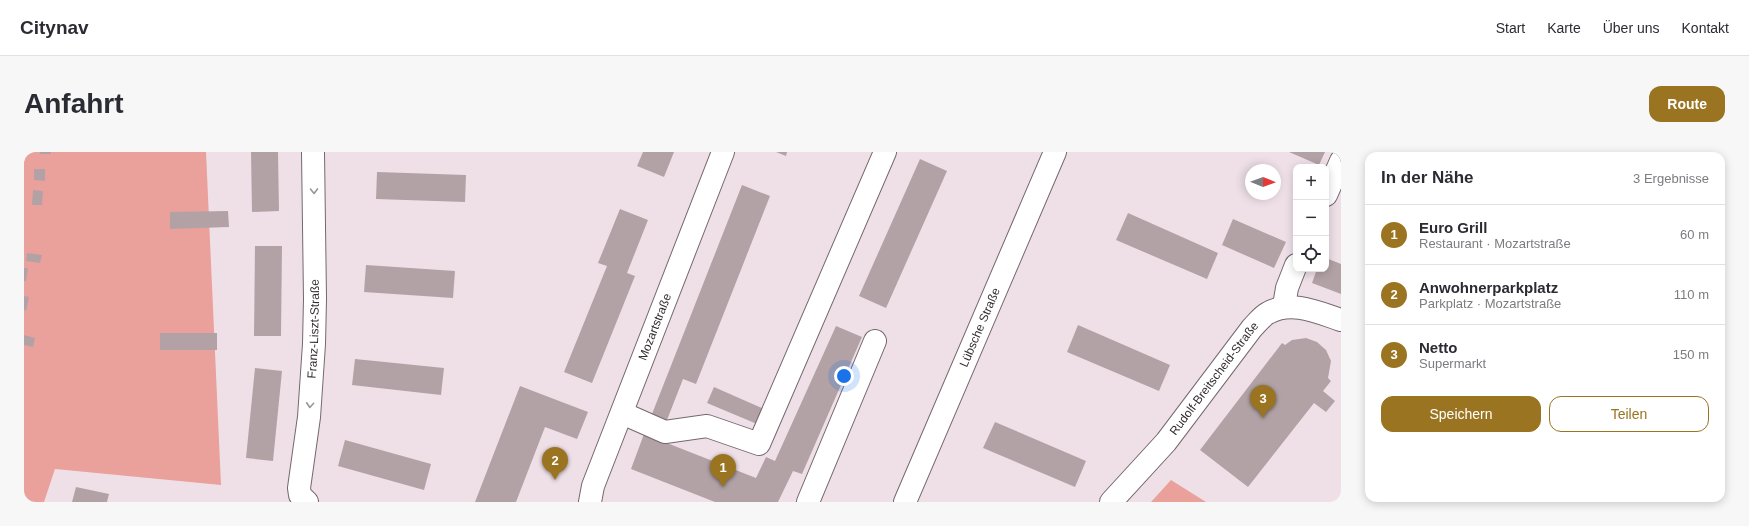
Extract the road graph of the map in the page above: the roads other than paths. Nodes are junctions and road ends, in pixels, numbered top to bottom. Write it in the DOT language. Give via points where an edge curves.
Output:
graph roads {
  1 [pos="313,152"];
  2 [pos="723,152"];
  3 [pos="884,152"];
  4 [pos="1055,152"];
  5 [pos="1341,161"];
  6 [pos="1329,188"];
  7 [pos="1293,272"];
  8 [pos="1284,306"];
  9 [pos="1341,320"];
  10 [pos="875,341"];
  11 [pos="622,413"];
  12 [pos="307,502"];
  13 [pos="590,502"];
  14 [pos="808,502"];
  15 [pos="905,502"];
  16 [pos="1110,502"];
  1 -- 12 [label="street, Franz-Liszt-Straße, one-way" via="314,344 309,417 299,488 300,495"];
  2 -- 11 [label="street, Mozartstraße"];
  3 -- 11 [label="street" via="759,444 707,426 665,432"];
  4 -- 15 [label="street, Lübsche Straße"];
  5 -- 6 [label="street"];
  7 -- 8 [label="street"];
  8 -- 9 [label="street" via="1307,308"];
  8 -- 16 [label="street, Rudolf-Breitscheid-Straße" via="1268,313 1252,328 1166,442"];
  10 -- 14 [label="street"];
  11 -- 13 [label="street, Mozartstraße" via="593,486"];
}
